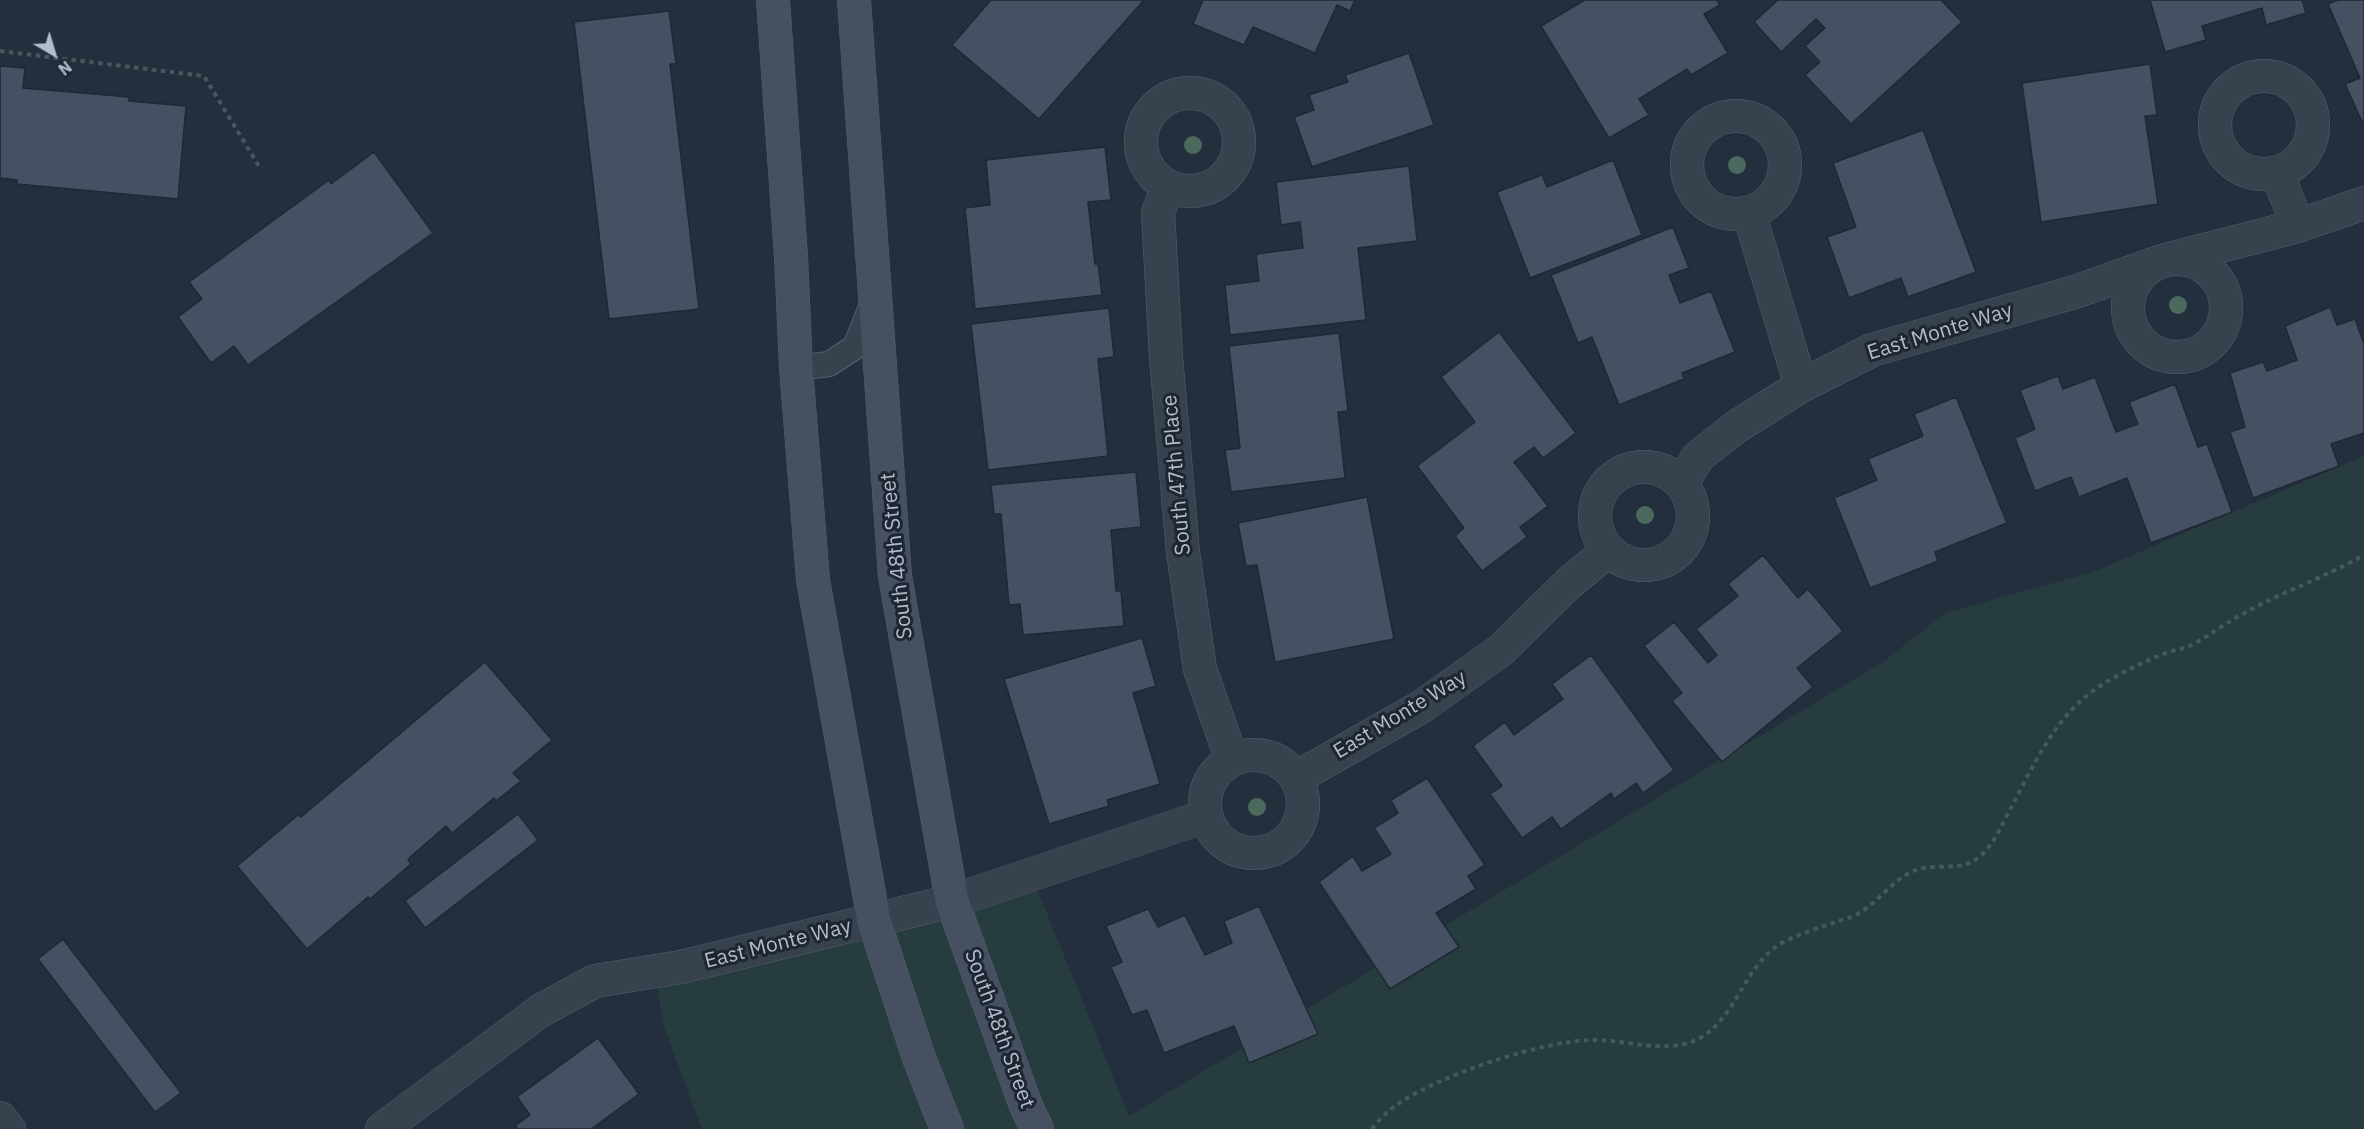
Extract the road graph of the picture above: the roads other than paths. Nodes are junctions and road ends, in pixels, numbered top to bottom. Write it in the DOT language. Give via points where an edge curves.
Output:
graph roads {
  1 [pos="773,0"];
  2 [pos="854,0"];
  3 [pos="2277,173"];
  4 [pos="1168,186"];
  5 [pos="2364,203"];
  6 [pos="1749,213"];
  7 [pos="2298,226"];
  8 [pos="874,298"];
  9 [pos="796,368"];
  10 [pos="1801,386"];
  11 [pos="1682,483"];
  12 [pos="1608,551"];
  13 [pos="1232,760"];
  14 [pos="1296,778"];
  15 [pos="1206,816"];
  16 [pos="952,901"];
  17 [pos="874,921"];
  18 [pos="0,1118"];
  19 [pos="9,1129"];
  20 [pos="382,1129"];
  21 [pos="947,1129"];
  22 [pos="1037,1129"];
  1 -- 9 [label="main road"];
  2 -- 8 [label="main road, South 48th Street"];
  3 -- 7 [label="street"];
  4 -- 13 [label="street, South 47th Place" via="1158,212 1166,357 1184,552 1200,669"];
  5 -- 7 [label="street, East Monte Way"];
  6 -- 10 [label="street"];
  7 -- 10 [label="street, East Monte Way" via="2162,261 2075,292 1872,350"];
  8 -- 9 [label="lane" via="855,347 829,364"];
  8 -- 16 [label="main road, South 48th Street" via="895,576"];
  9 -- 17 [label="main road" via="813,580"];
  10 -- 11 [label="street, East Monte Way" via="1736,427 1698,457"];
  11 -- 12 [label="street" via="1694,515 1683,546 1671,558 1639,566"];
  11 -- 12 [label="street" via="1655,468 1631,469 1610,480 1595,507 1599,538"];
  12 -- 14 [label="street, East Monte Way" via="1501,650 1421,707"];
  13 -- 14 [label="street" via="1260,755 1274,759"];
  13 -- 15 [label="street" via="1209,784"];
  14 -- 15 [label="street" via="1302,792 1300,822 1292,836 1266,852 1236,851 1212,831"];
  15 -- 16 [label="street, East Monte Way"];
  16 -- 17 [label="street, East Monte Way"];
  16 -- 22 [label="main road, South 48th Street"];
  17 -- 20 [label="street, East Monte Way" via="681,967 595,981 540,1011"];
  17 -- 21 [label="main road"];
  18 -- 19 [label="street"];
}
